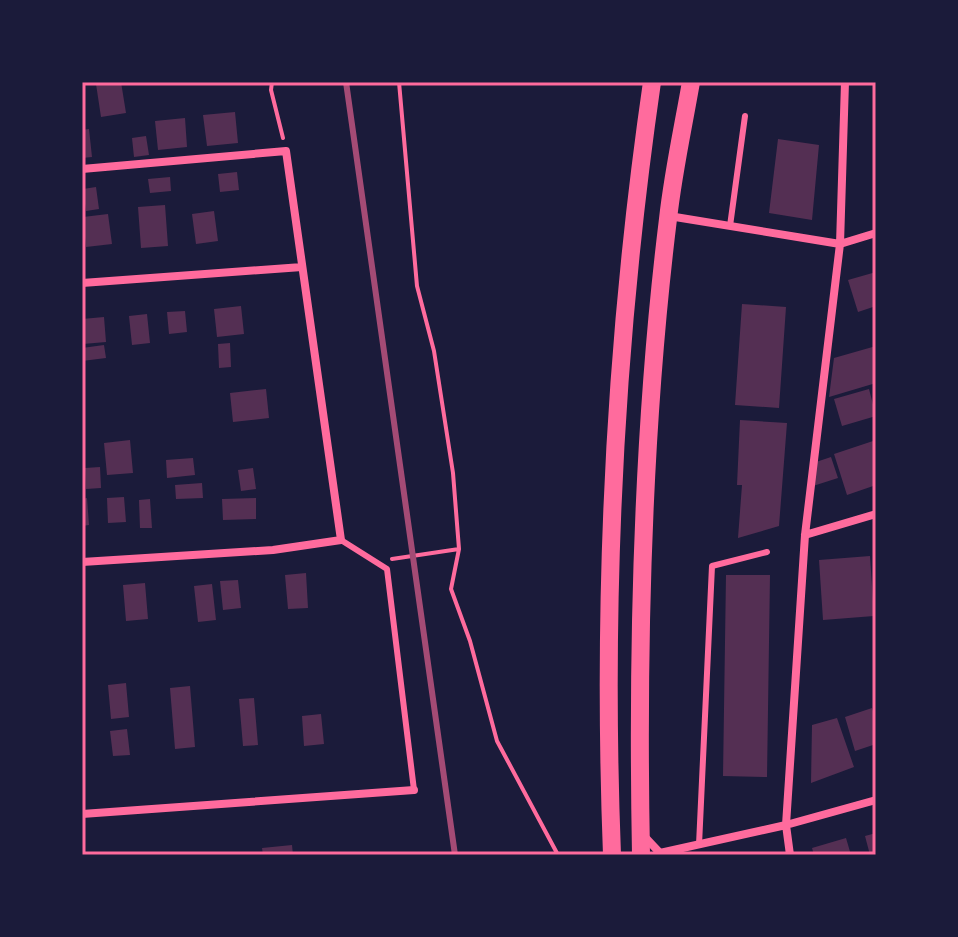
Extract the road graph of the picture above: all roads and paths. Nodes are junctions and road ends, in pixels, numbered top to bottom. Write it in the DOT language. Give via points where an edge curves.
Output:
graph roads {
  1 [pos="272,82"];
  2 [pos="399,82"];
  3 [pos="652,82"];
  4 [pos="691,82"];
  5 [pos="845,82"];
  6 [pos="745,116"];
  7 [pos="286,151"];
  8 [pos="82,169"];
  9 [pos="668,216"];
  10 [pos="730,226"];
  11 [pos="876,233"];
  12 [pos="840,244"];
  13 [pos="302,267"];
  14 [pos="82,283"];
  15 [pos="876,514"];
  16 [pos="805,535"];
  17 [pos="341,540"];
  18 [pos="459,549"];
  19 [pos="767,552"];
  20 [pos="82,562"];
  21 [pos="374,562"];
  22 [pos="414,790"];
  23 [pos="876,800"];
  24 [pos="82,814"];
  25 [pos="786,825"];
  26 [pos="640,833"];
  27 [pos="699,845"];
  28 [pos="558,855"];
  29 [pos="612,855"];
  30 [pos="641,855"];
  31 [pos="790,855"];
  1 -- 7 [label="path"];
  2 -- 18 [label="path" via="417,286 444,412"];
  3 -- 29 [label="highway" via="635,197 620,373 609,634"];
  4 -- 9 [label="highway"];
  5 -- 12 [label="street"];
  6 -- 10 [label="lane"];
  7 -- 8 [label="street"];
  7 -- 13 [label="street"];
  9 -- 10 [label="street"];
  9 -- 26 [label="highway" via="652,371 642,576"];
  10 -- 12 [label="street"];
  11 -- 12 [label="street"];
  12 -- 16 [label="street"];
  13 -- 14 [label="street"];
  13 -- 17 [label="street"];
  15 -- 16 [label="street"];
  16 -- 25 [label="street"];
  17 -- 20 [label="street" via="273,550"];
  17 -- 21 [label="lane"];
  18 -- 21 [label="path"];
  18 -- 28 [label="path" via="451,589 497,741"];
  19 -- 27 [label="lane" via="712,566"];
  21 -- 22 [label="lane" via="387,569"];
  22 -- 24 [label="street"];
  23 -- 25 [label="street"];
  25 -- 27 [label="street"];
  25 -- 31 [label="street"];
  26 -- 27 [label="street" via="660,853"];
  26 -- 30 [label="highway"];
}
